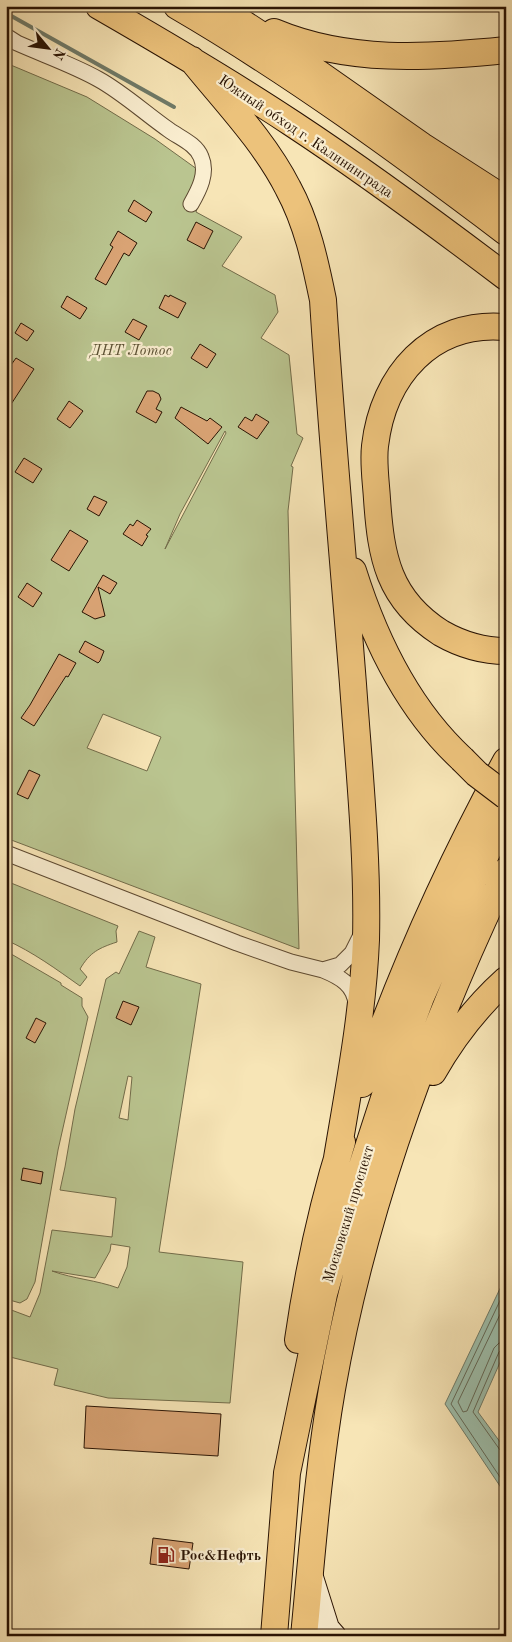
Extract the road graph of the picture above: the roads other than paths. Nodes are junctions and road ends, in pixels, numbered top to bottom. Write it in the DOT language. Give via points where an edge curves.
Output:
graph roads {
  1 [pos="99,6"];
  2 [pos="177,6"];
  3 [pos="220,8"];
  4 [pos="6,36"];
  5 [pos="506,50"];
  6 [pos="192,60"];
  7 [pos="506,200"];
  8 [pos="191,204"];
  9 [pos="506,232"];
  10 [pos="506,277"];
  11 [pos="506,327"];
  12 [pos="341,533"];
  13 [pos="506,650"];
  14 [pos="506,761"];
  15 [pos="506,796"];
  16 [pos="506,815"];
  17 [pos="6,853"];
  18 [pos="506,871"];
  19 [pos="366,919"];
  20 [pos="323,970"];
  21 [pos="506,980"];
  22 [pos="358,1029"];
  23 [pos="392,1153"];
  24 [pos="337,1158"];
  25 [pos="287,1473"];
  26 [pos="310,1573"];
  27 [pos="274,1636"];
  28 [pos="304,1636"];
  29 [pos="335,1636"];
  1 -- 6 [label="highway, Южный обход г. Калининграда"];
  2 -- 9 [label="highway" via="315,94"];
  3 -- 5 [label="highway" via="277,33 354,53 409,57"];
  3 -- 7 [label="highway"];
  4 -- 8 [label="street" via="98,79 187,141 201,156 204,173"];
  6 -- 10 [label="highway, Южный обход г. Калининграда" via="368,175"];
  6 -- 12 [label="highway" via="264,149 288,188 304,224 323,300"];
  11 -- 13 [label="highway" via="478,327 459,332 441,339 413,359 403,370 389,397 379,422 375,447 379,525 388,570 396,588 419,617 446,636 476,648"];
  12 -- 15 [label="highway, bridge" via="373,628 408,695 462,759"];
  12 -- 19 [label="highway"];
  14 -- 24 [label="highway" via="453,864 411,956 366,1070"];
  16 -- 25 [label="highway, Московский проспект" via="421,997 374,1127 324,1294"];
  17 -- 20 [label="street" via="237,943"];
  18 -- 23 [label="highway, Московский проспект" via="424,1061"];
  19 -- 20 [label="street" via="352,953 340,964"];
  19 -- 22 [label="highway"];
  20 -- 22 [label="street" via="340,977 351,987 356,1000"];
  21 -- 23 [label="highway" via="469,1017 450,1043"];
  22 -- 24 [label="highway"];
  23 -- 26 [label="highway, Московский проспект" via="363,1251 332,1389"];
  24 -- 25 [label="highway" via="306,1281 288,1429"];
  25 -- 27 [label="highway, Московский проспект"];
  26 -- 28 [label="highway, Московский проспект"];
  26 -- 29 [label="main road" via="328,1628"];
}
